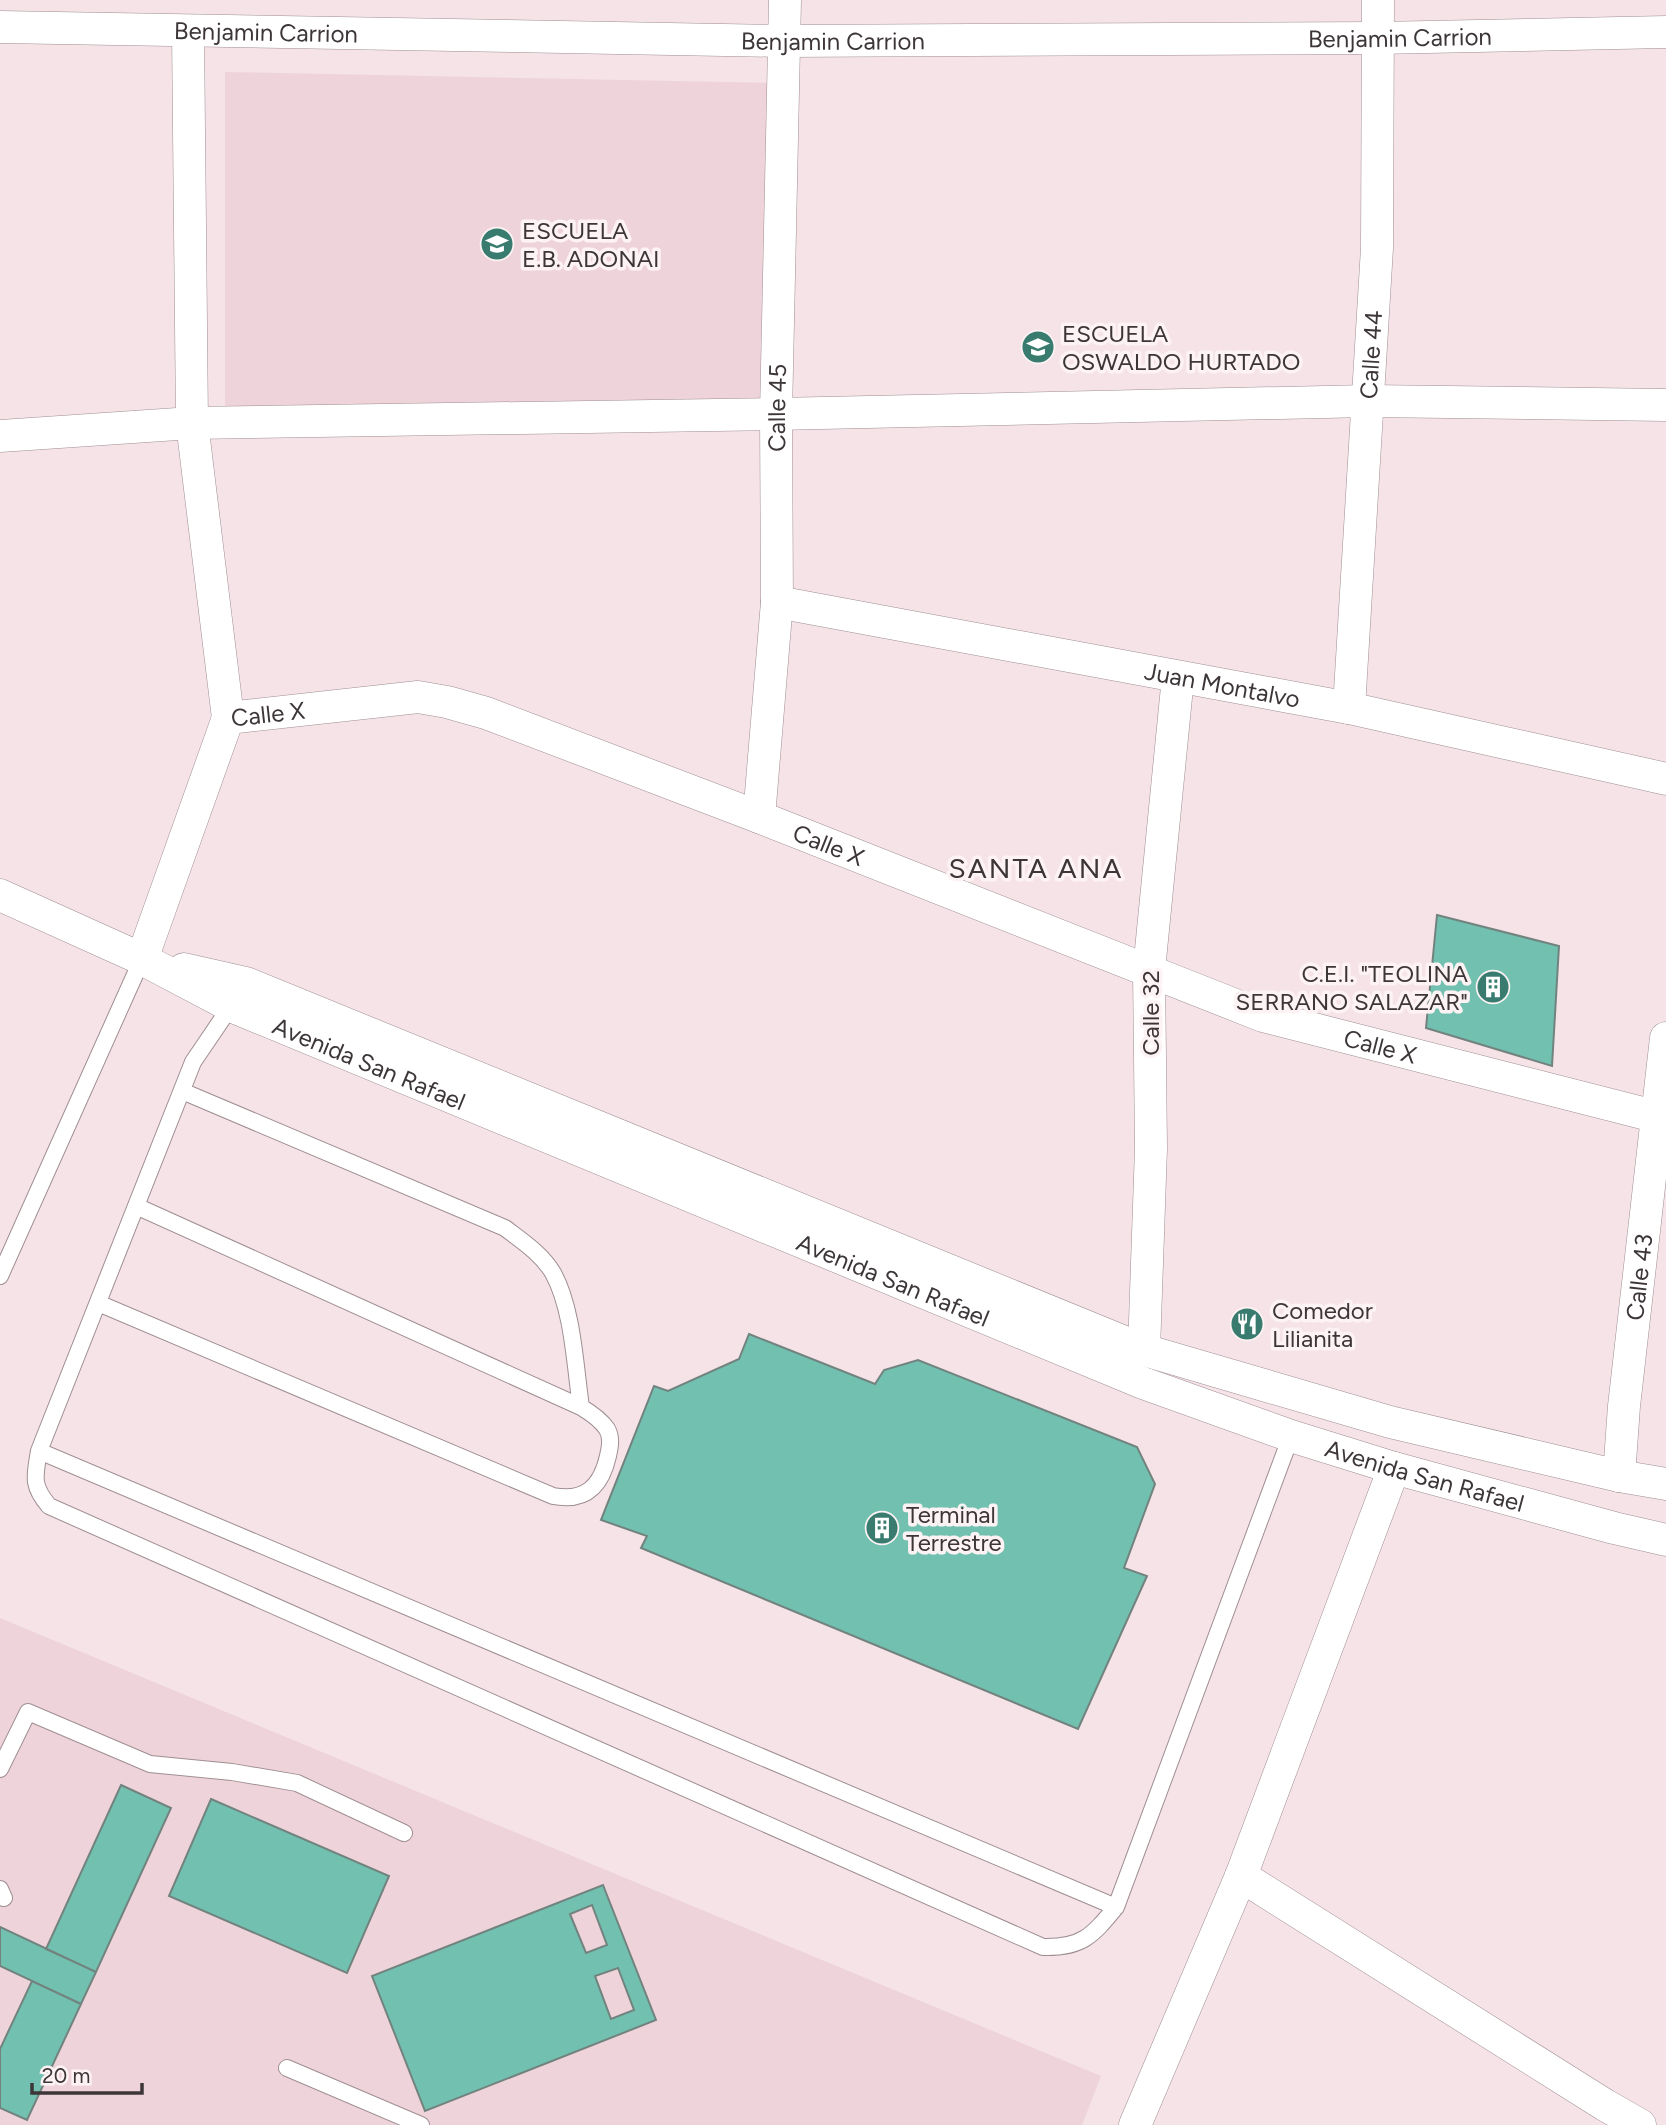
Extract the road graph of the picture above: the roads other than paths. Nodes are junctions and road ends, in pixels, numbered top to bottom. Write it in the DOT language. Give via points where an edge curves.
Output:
graph roads {
  1 [pos="785,0"];
  2 [pos="1378,0"];
  3 [pos="0,27"];
  4 [pos="188,31"];
  5 [pos="1666,32"];
  6 [pos="1378,38"];
  7 [pos="784,41"];
  8 [pos="1368,401"];
  9 [pos="1666,405"];
  10 [pos="776,414"];
  11 [pos="192,423"];
  12 [pos="0,436"];
  13 [pos="777,603"];
  14 [pos="1178,677"];
  15 [pos="1349,708"];
  16 [pos="228,718"];
  17 [pos="1666,779"];
  18 [pos="759,817"];
  19 [pos="0,895"];
  20 [pos="142,959"];
  21 [pos="1149,970"];
  22 [pos="231,1006"];
  23 [pos="1666,1038"];
  24 [pos="182,1091"];
  25 [pos="1662,1118"];
  26 [pos="136,1206"];
  27 [pos="0,1276"];
  28 [pos="98,1303"];
  29 [pos="1144,1350"];
  30 [pos="582,1407"];
  31 [pos="1291,1436"];
  32 [pos="39,1451"];
  33 [pos="1394,1468"];
  34 [pos="1619,1476"];
  35 [pos="1666,1484"];
  36 [pos="1666,1540"];
  37 [pos="0,1769"];
  38 [pos="404,1833"];
  39 [pos="1241,1876"];
  40 [pos="1116,1908"];
  41 [pos="287,2068"];
  42 [pos="421,2125"];
  43 [pos="1135,2125"];
  44 [pos="1640,2125"];
  1 -- 7 [label="street, Calle 45"];
  2 -- 6 [label="street, Calle 44"];
  3 -- 4 [label="street, Benjamin Carrion"];
  4 -- 7 [label="street, Benjamin Carrion"];
  4 -- 11 [label="street"];
  5 -- 6 [label="street, Benjamin Carrion"];
  6 -- 7 [label="street, Benjamin Carrion"];
  6 -- 8 [label="street, Calle 44" via="1377,248"];
  7 -- 10 [label="street, Calle 45"];
  8 -- 9 [label="street"];
  8 -- 10 [label="street"];
  8 -- 15 [label="street, Calle 44"];
  10 -- 11 [label="street"];
  10 -- 13 [label="street, Calle 45"];
  11 -- 12 [label="street"];
  11 -- 16 [label="street"];
  13 -- 14 [label="street, Juan Montalvo"];
  13 -- 18 [label="street, Calle 45"];
  14 -- 15 [label="street, Juan Montalvo"];
  14 -- 21 [label="street, Calle 32"];
  15 -- 17 [label="street, Juan Montalvo"];
  16 -- 18 [label="street, Calle X" via="418,697 447,702"];
  16 -- 20 [label="street, Calle X"];
  18 -- 21 [label="street, Calle X"];
  19 -- 20 [label="street, Avenida San Rafael"];
  20 -- 22 [label="street, Avenida San Rafael"];
  20 -- 27 [label="lane"];
  20 -- 29 [label="street, Avenida San Rafael" via="246,983"];
  21 -- 25 [label="street, Calle X" via="1263,1016"];
  21 -- 29 [label="street, Calle 32" via="1151,1148"];
  22 -- 24 [label="lane" via="193,1062"];
  22 -- 31 [label="street, Avenida San Rafael" via="1143,1383"];
  23 -- 25 [label="street, Calle 43"];
  24 -- 26 [label="lane"];
  24 -- 30 [label="lane" via="505,1228 532,1248 552,1271 565,1299"];
  25 -- 34 [label="street, Calle 43"];
  26 -- 28 [label="lane"];
  26 -- 30 [label="lane"];
  28 -- 30 [label="lane" via="552,1496 583,1496 604,1472 611,1443 608,1430"];
  28 -- 32 [label="lane"];
  29 -- 34 [label="street, Avenida San Rafael" via="1390,1422"];
  31 -- 33 [label="street, Avenida San Rafael"];
  31 -- 40 [label="lane"];
  32 -- 40 [label="lane"];
  32 -- 40 [label="lane" via="35,1480 48,1506 1043,1947 1080,1942"];
  33 -- 36 [label="street, Avenida San Rafael"];
  33 -- 39 [label="street"];
  34 -- 35 [label="street, Avenida San Rafael"];
  37 -- 38 [label="lane" via="29,1712 150,1764 297,1783"];
  39 -- 43 [label="street"];
  39 -- 44 [label="street"];
  41 -- 42 [label="lane"];
}
